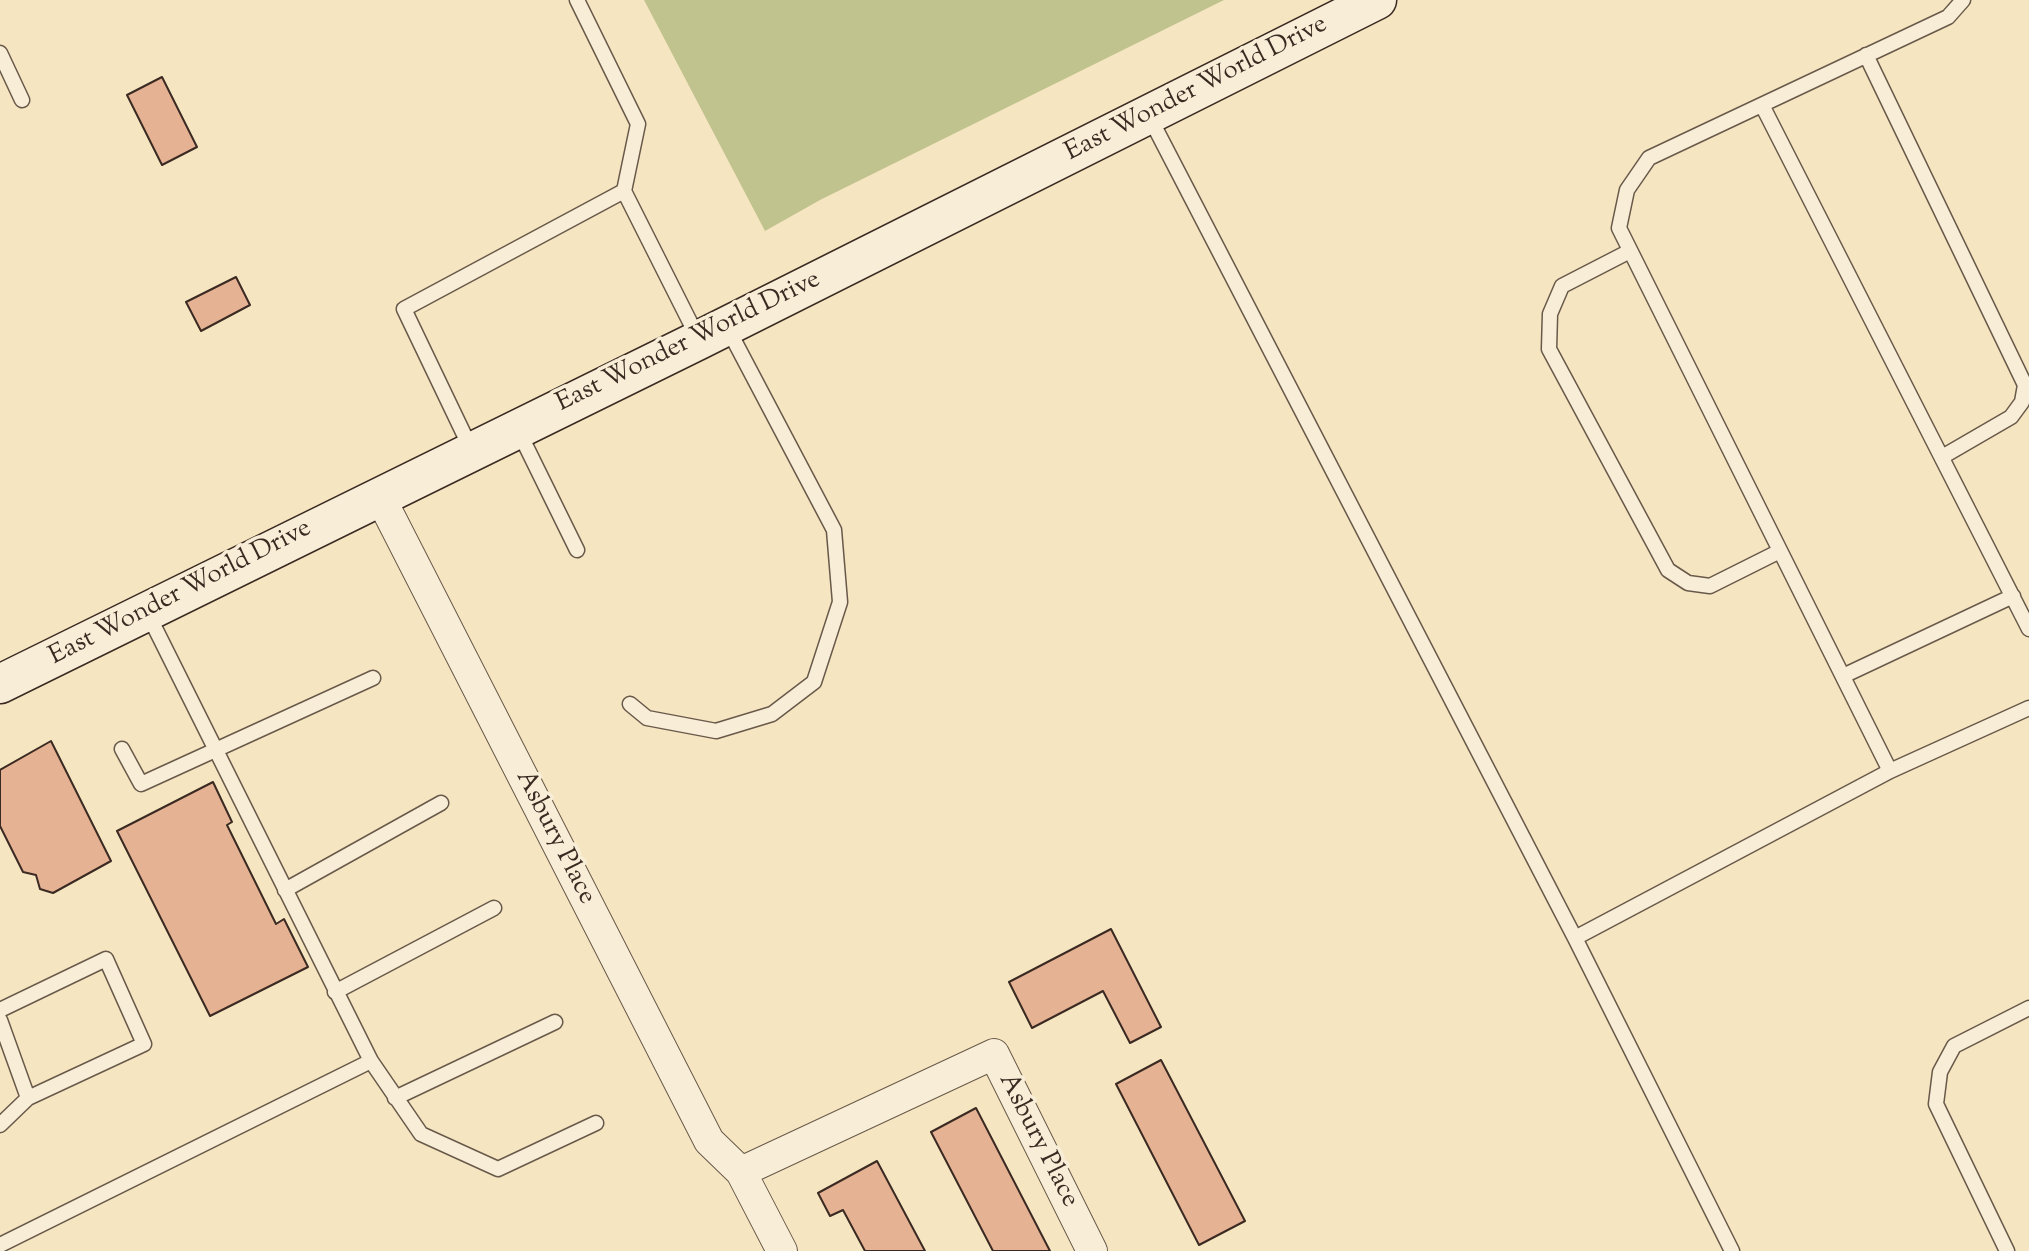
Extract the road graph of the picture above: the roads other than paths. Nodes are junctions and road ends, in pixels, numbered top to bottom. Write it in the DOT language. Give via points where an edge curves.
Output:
graph roads {
  1 [pos="577,0"];
  2 [pos="1377,0"];
  3 [pos="1963,0"];
  4 [pos="0,53"];
  5 [pos="1866,55"];
  6 [pos="22,100"];
  7 [pos="1762,104"];
  8 [pos="1148,115"];
  9 [pos="624,191"];
  10 [pos="1630,251"];
  11 [pos="713,333"];
  12 [pos="517,427"];
  13 [pos="471,449"];
  14 [pos="1942,457"];
  15 [pos="379,495"];
  16 [pos="577,550"];
  17 [pos="1780,551"];
  18 [pos="2013,596"];
  19 [pos="147,611"];
  20 [pos="2029,629"];
  21 [pos="1843,676"];
  22 [pos="373,678"];
  23 [pos="0,684"];
  24 [pos="630,704"];
  25 [pos="2029,708"];
  26 [pos="215,749"];
  27 [pos="122,750"];
  28 [pos="1891,771"];
  29 [pos="441,803"];
  30 [pos="285,890"];
  31 [pos="494,908"];
  32 [pos="1575,938"];
  33 [pos="335,992"];
  34 [pos="2029,1008"];
  35 [pos="0,1010"];
  36 [pos="0,1020"];
  37 [pos="555,1022"];
  38 [pos="371,1061"];
  39 [pos="29,1098"];
  40 [pos="396,1098"];
  41 [pos="596,1123"];
  42 [pos="0,1125"];
  43 [pos="741,1172"];
  44 [pos="0,1245"];
  45 [pos="782,1251"];
  46 [pos="1092,1251"];
  47 [pos="1732,1251"];
  48 [pos="2007,1251"];
  1 -- 9 [label="lane" via="638,124"];
  2 -- 8 [label="main road, East Wonder World Drive"];
  3 -- 5 [label="lane" via="1948,17"];
  4 -- 6 [label="lane"];
  5 -- 7 [label="lane"];
  5 -- 14 [label="lane" via="2025,385 2022,402 2011,417"];
  7 -- 10 [label="lane" via="1649,158 1627,190 1619,228"];
  7 -- 14 [label="lane"];
  8 -- 11 [label="main road, East Wonder World Drive"];
  8 -- 32 [label="lane"];
  9 -- 11 [label="lane"];
  9 -- 13 [label="lane" via="404,309"];
  10 -- 17 [label="lane"];
  10 -- 17 [label="lane" via="1562,286 1550,314 1549,349 1668,570 1688,583 1710,586"];
  11 -- 12 [label="main road, East Wonder World Drive"];
  11 -- 24 [label="lane" via="834,530 840,602 814,682 772,714 716,731 648,719"];
  12 -- 13 [label="main road, East Wonder World Drive"];
  12 -- 16 [label="lane"];
  13 -- 15 [label="main road, East Wonder World Drive"];
  14 -- 18 [label="lane"];
  15 -- 19 [label="main road, East Wonder World Drive"];
  15 -- 43 [label="street, Asbury Place" via="709,1142"];
  17 -- 21 [label="lane"];
  18 -- 20 [label="lane"];
  18 -- 21 [label="lane"];
  19 -- 23 [label="main road, East Wonder World Drive"];
  19 -- 26 [label="lane"];
  21 -- 28 [label="lane"];
  22 -- 26 [label="lane"];
  25 -- 28 [label="lane"];
  26 -- 27 [label="lane" via="141,784"];
  26 -- 30 [label="lane"];
  28 -- 32 [label="lane"];
  29 -- 30 [label="lane"];
  30 -- 33 [label="lane"];
  31 -- 33 [label="lane"];
  32 -- 47 [label="lane"];
  33 -- 38 [label="lane"];
  34 -- 48 [label="lane" via="1954,1046 1940,1072 1936,1104"];
  35 -- 39 [label="lane" via="106,959 144,1044"];
  36 -- 39 [label="lane"];
  37 -- 40 [label="lane"];
  38 -- 40 [label="lane"];
  38 -- 44 [label="lane"];
  39 -- 42 [label="lane"];
  40 -- 41 [label="lane" via="421,1134 498,1169"];
  43 -- 45 [label="street, Asbury Place"];
  43 -- 46 [label="street, Asbury Place" via="994,1054"];
}
